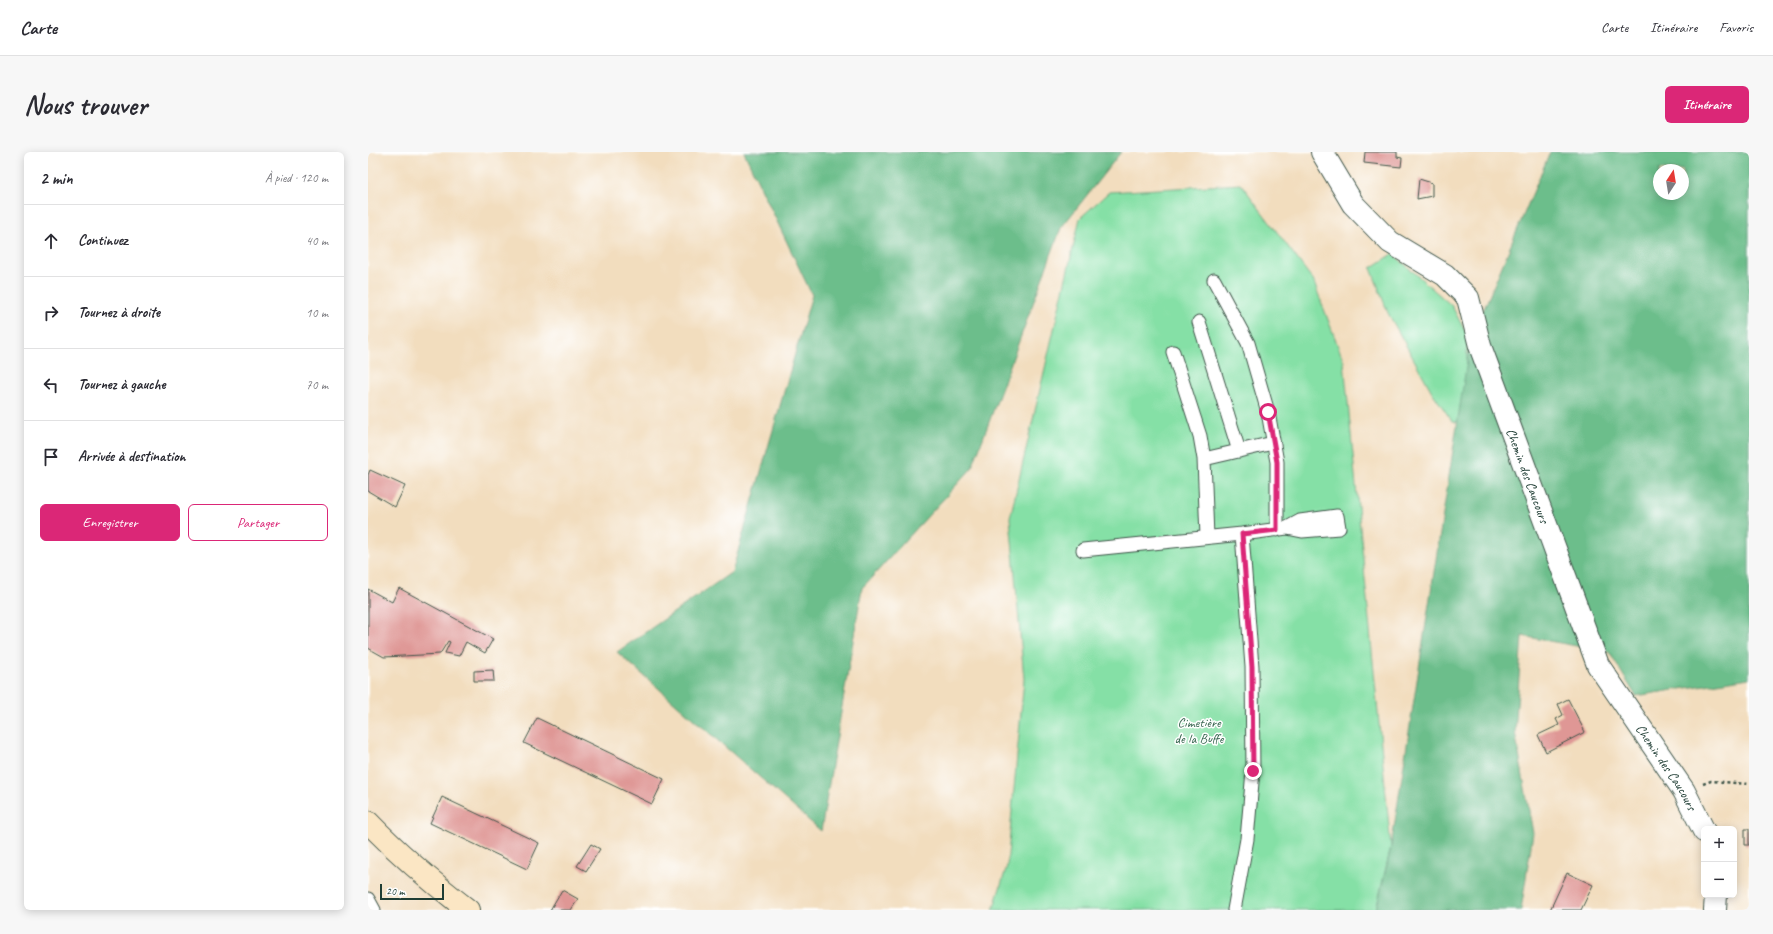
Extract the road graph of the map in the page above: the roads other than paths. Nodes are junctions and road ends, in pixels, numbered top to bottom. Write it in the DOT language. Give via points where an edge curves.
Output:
graph roads {
  1 [pos="1322,152"];
  2 [pos="1214,280"];
  3 [pos="1199,322"];
  4 [pos="1173,352"];
  5 [pos="1274,443"];
  6 [pos="1239,451"];
  7 [pos="1204,459"];
  8 [pos="1242,534"];
  9 [pos="1207,537"];
  10 [pos="1083,550"];
  11 [pos="368,822"];
  12 [pos="1702,826"];
  13 [pos="1716,898"];
  14 [pos="368,899"];
  15 [pos="374,910"];
  16 [pos="468,910"];
  17 [pos="1234,910"];
  18 [pos="1715,910"];
  1 -- 12 [label="street, Chemin des Caucours" via="1353,204 1390,242 1445,274 1468,298 1480,346 1598,665 1684,791"];
  2 -- 5 [label="lane" via="1248,343"];
  3 -- 6 [label="lane"];
  4 -- 7 [label="lane" via="1200,436"];
  5 -- 6 [label="lane"];
  5 -- 8 [label="lane" via="1282,529"];
  6 -- 7 [label="lane"];
  7 -- 9 [label="lane"];
  8 -- 9 [label="lane"];
  8 -- 17 [label="lane" via="1252,667 1253,771 1247,839"];
  9 -- 10 [label="lane"];
  11 -- 16 [label="main road" via="450,897"];
  13 -- 18 [label="street"];
  14 -- 15 [label="lane"];
}
